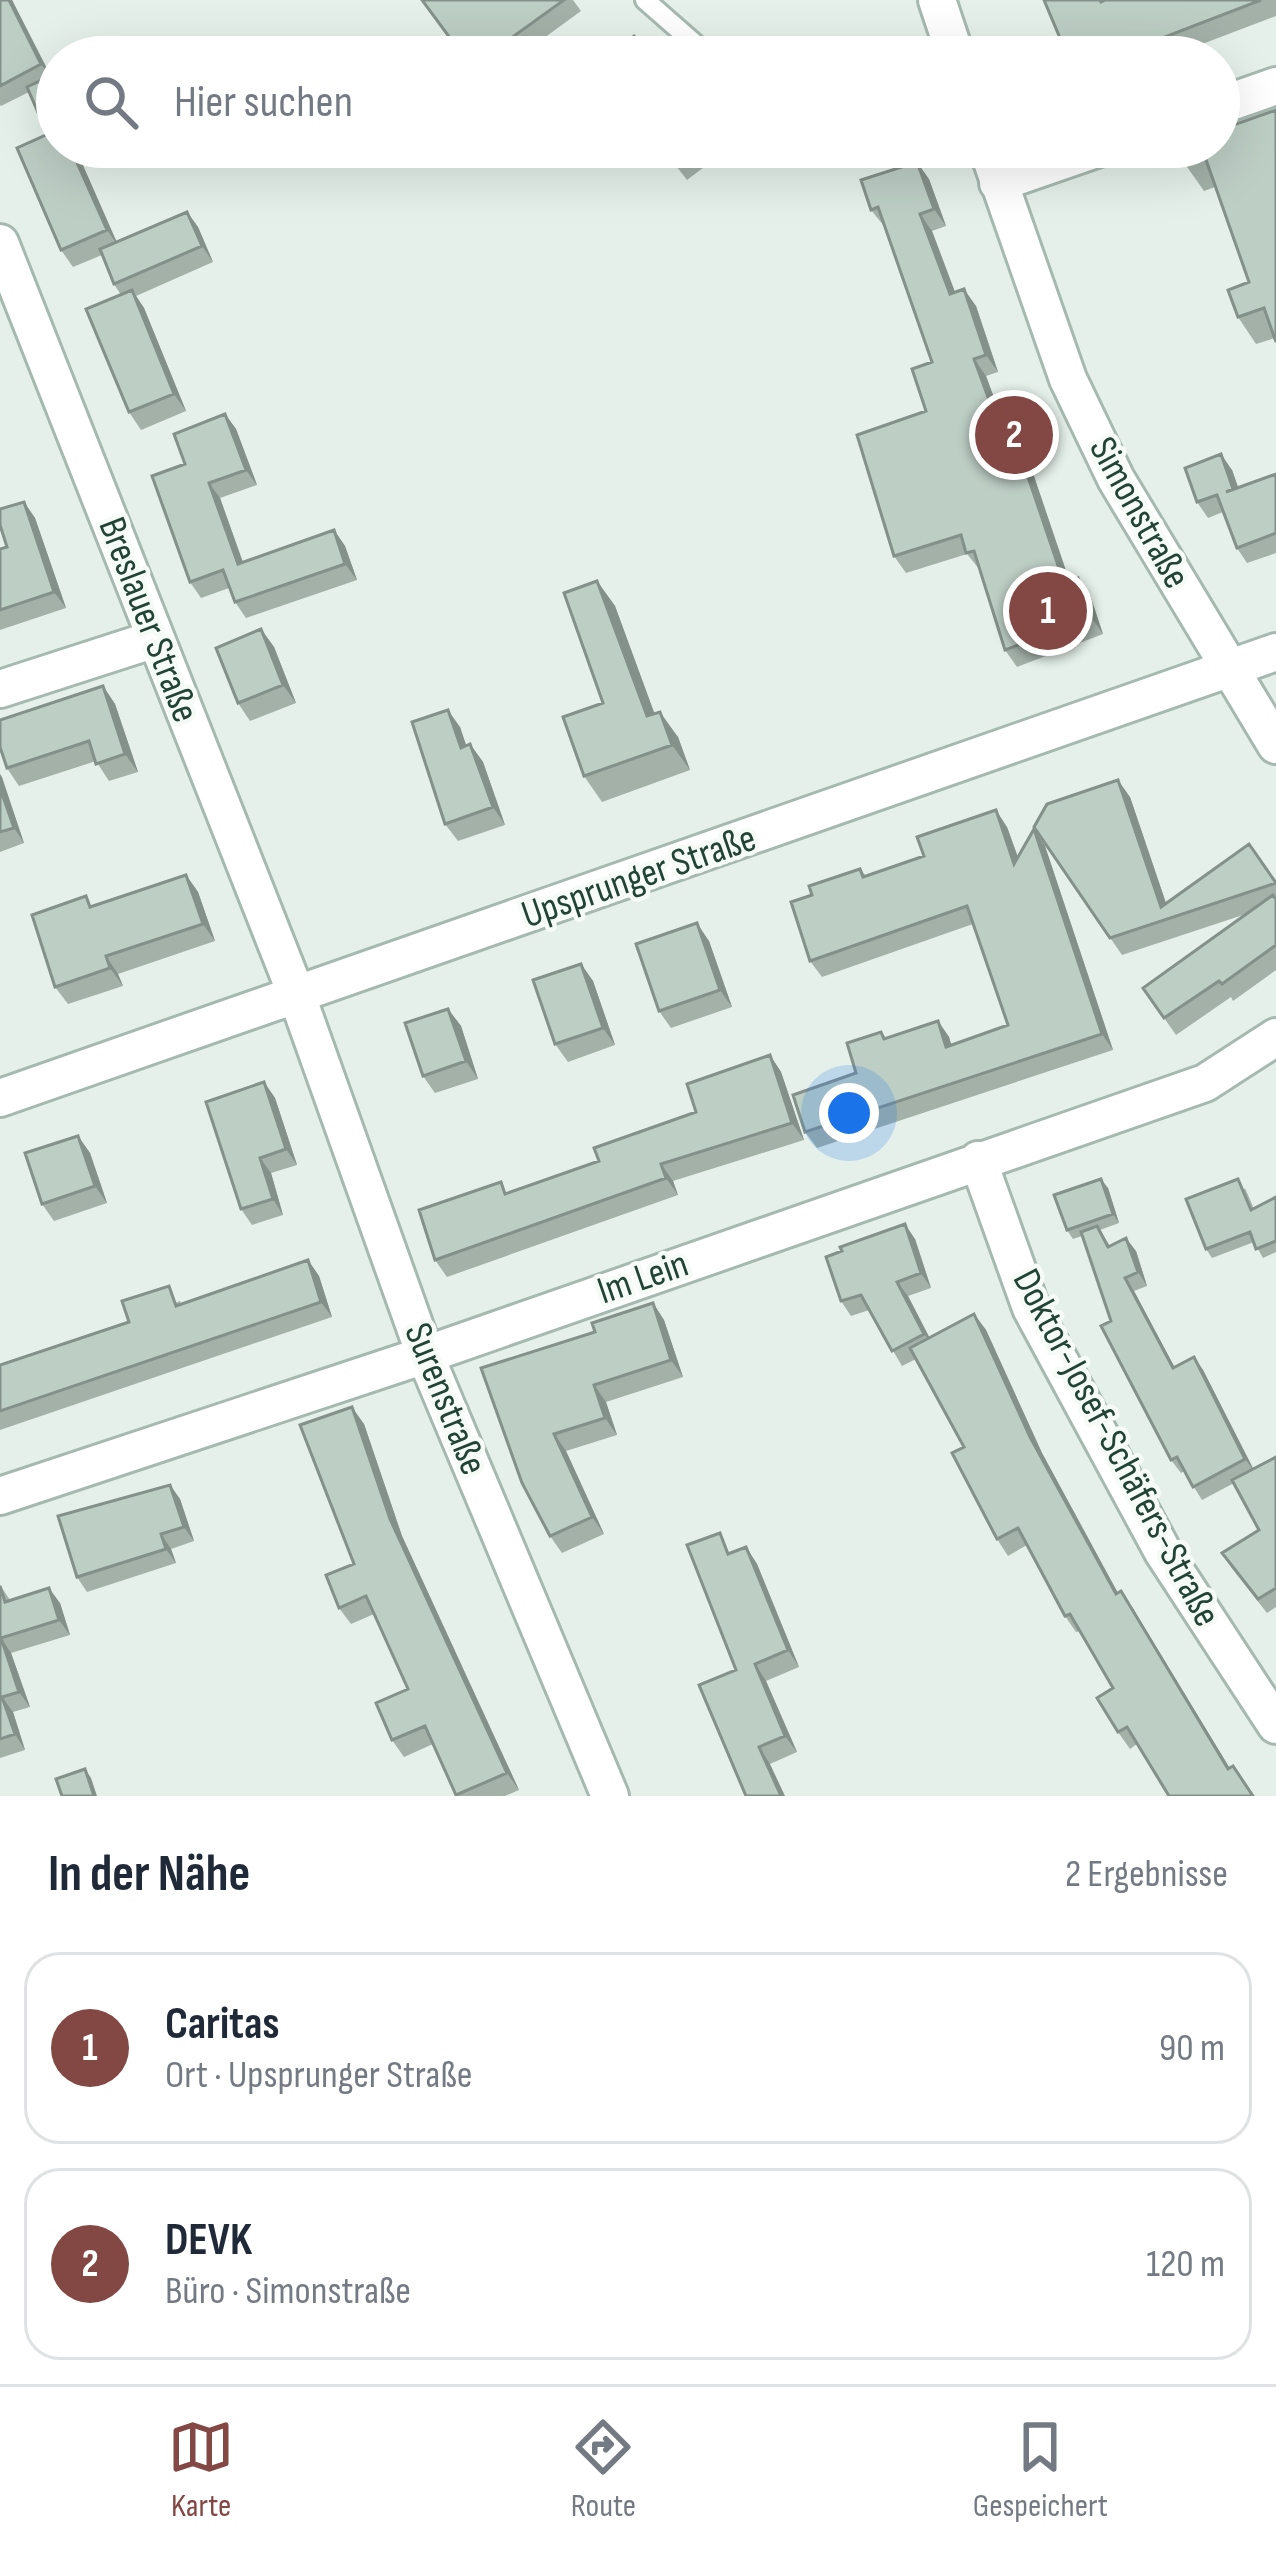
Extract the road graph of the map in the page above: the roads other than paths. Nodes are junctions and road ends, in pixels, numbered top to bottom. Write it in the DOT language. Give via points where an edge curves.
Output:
graph roads {
  1 [pos="645,0"];
  2 [pos="937,0"];
  3 [pos="686,36"];
  4 [pos="949,36"];
  5 [pos="1276,86"];
  6 [pos="1240,99"];
  7 [pos="993,168"];
  8 [pos="1041,168"];
  9 [pos="998,183"];
  10 [pos="0,243"];
  11 [pos="155,639"];
  12 [pos="1276,652"];
  13 [pos="1230,670"];
  14 [pos="0,688"];
  15 [pos="1276,745"];
  16 [pos="297,996"];
  17 [pos="1276,1037"];
  18 [pos="0,1098"];
  19 [pos="978,1160"];
  20 [pos="425,1355"];
  21 [pos="0,1496"];
  22 [pos="1276,1725"];
  23 [pos="610,1796"];
  1 -- 3 [label="lane"];
  2 -- 4 [label="street"];
  5 -- 6 [label="street"];
  7 -- 9 [label="street, Simonstraße"];
  8 -- 9 [label="street"];
  9 -- 13 [label="street, Simonstraße" via="1075,394"];
  10 -- 11 [label="street, Breslauer Straße"];
  11 -- 14 [label="street"];
  11 -- 16 [label="street, Breslauer Straße"];
  12 -- 13 [label="street, Upsprunger Straße"];
  13 -- 15 [label="street, Simonstraße"];
  13 -- 16 [label="street, Upsprunger Straße"];
  16 -- 18 [label="street, Upsprunger Straße"];
  16 -- 20 [label="street, Surenstraße"];
  17 -- 19 [label="street, Im Lein" via="1205,1083"];
  19 -- 20 [label="street, Im Lein"];
  19 -- 22 [label="street, Doktor-Josef-Schäfers-Straße" via="1031,1308 1163,1552"];
  20 -- 21 [label="street, Im Lein"];
  20 -- 23 [label="street, Surenstraße"];
}
